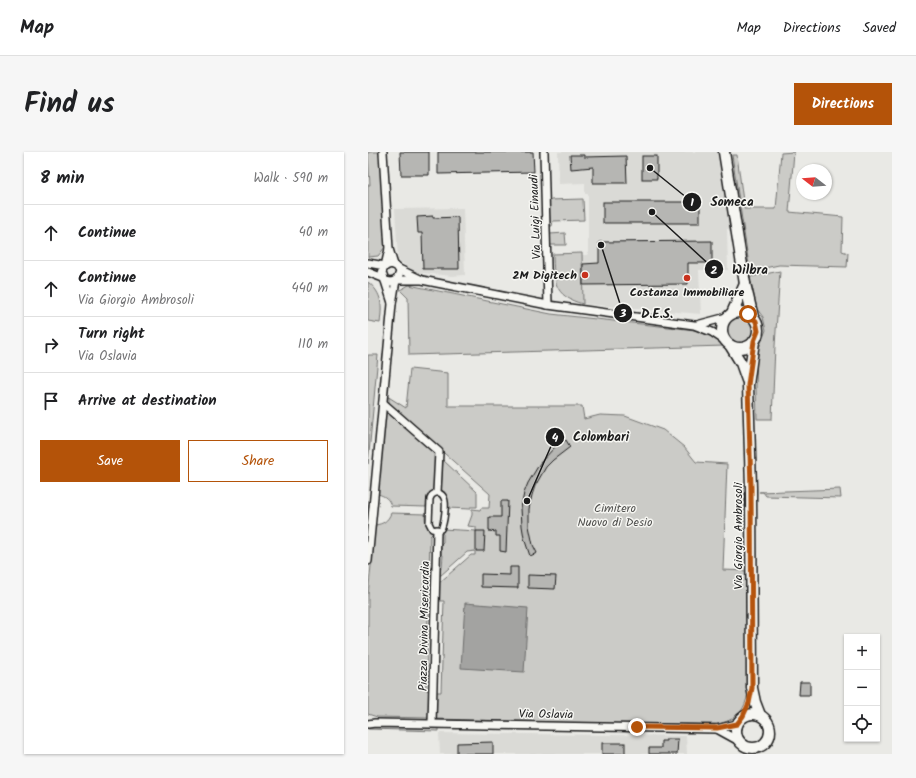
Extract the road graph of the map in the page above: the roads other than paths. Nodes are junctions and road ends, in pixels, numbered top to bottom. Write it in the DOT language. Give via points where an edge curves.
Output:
graph roads {
  1 [pos="383,152"];
  2 [pos="544,152"];
  3 [pos="724,152"];
  4 [pos="389,249"];
  5 [pos="368,264"];
  6 [pos="385,266"];
  7 [pos="397,267"];
  8 [pos="368,272"];
  9 [pos="384,280"];
  10 [pos="397,280"];
  11 [pos="422,280"];
  12 [pos="745,284"];
  13 [pos="392,304"];
  14 [pos="548,305"];
  15 [pos="730,315"];
  16 [pos="753,317"];
  17 [pos="694,325"];
  18 [pos="754,341"];
  19 [pos="729,343"];
  20 [pos="748,385"];
  21 [pos="383,403"];
  22 [pos="437,492"];
  23 [pos="437,530"];
  24 [pos="368,561"];
  25 [pos="752,688"];
  26 [pos="760,715"];
  27 [pos="740,720"];
  28 [pos="370,722"];
  29 [pos="432,723"];
  30 [pos="717,728"];
  31 [pos="742,747"];
  32 [pos="759,750"];
  1 -- 4 [label="street"];
  2 -- 14 [label="street, Via Luigi Einaudi"];
  3 -- 12 [label="main road"];
  4 -- 6 [label="street"];
  4 -- 7 [label="street"];
  5 -- 6 [label="street"];
  6 -- 7 [label="street" via="389,264"];
  6 -- 9 [label="street" via="382,273"];
  7 -- 10 [label="street" via="400,275"];
  7 -- 11 [label="street"];
  8 -- 9 [label="street"];
  9 -- 10 [label="street"];
  9 -- 13 [label="street"];
  10 -- 11 [label="street"];
  10 -- 13 [label="street"];
  11 -- 14 [label="street"];
  12 -- 15 [label="main road"];
  12 -- 16 [label="main road"];
  13 -- 21 [label="street"];
  14 -- 17 [label="street"];
  15 -- 16 [label="main road" via="743,312"];
  15 -- 17 [label="street"];
  15 -- 19 [label="main road" via="722,327 724,338"];
  16 -- 18 [label="main road" via="758,326"];
  17 -- 19 [label="street" via="712,332"];
  18 -- 19 [label="main road" via="743,348"];
  18 -- 20 [label="main road, Via Giorgio Ambrosoli"];
  19 -- 20 [label="main road, Via Giorgio Ambrosoli" via="741,363"];
  20 -- 25 [label="main road, Via Giorgio Ambrosoli"];
  21 -- 22 [label="street, Piazza Divina Misericordia" via="439,452"];
  21 -- 24 [label="street"];
  22 -- 23 [label="street, Piazza Divina Misericordia" via="445,500 444,524"];
  22 -- 23 [label="street, Piazza Divina Misericordia" via="430,499 429,523 431,528"];
  23 -- 29 [label="street, Piazza Divina Misericordia"];
  25 -- 26 [label="main road, Via Giorgio Ambrosoli"];
  25 -- 27 [label="main road, Via Giorgio Ambrosoli" via="749,703"];
  26 -- 27 [label="main road" via="752,714"];
  26 -- 32 [label="main road" via="770,728 768,739"];
  27 -- 30 [label="street, Via Oslavia"];
  27 -- 31 [label="main road" via="735,735"];
  28 -- 29 [label="street, Via Oslavia"];
  29 -- 30 [label="street, Via Oslavia"];
  30 -- 31 [label="street, Via Oslavia"];
  31 -- 32 [label="main road"];
}
